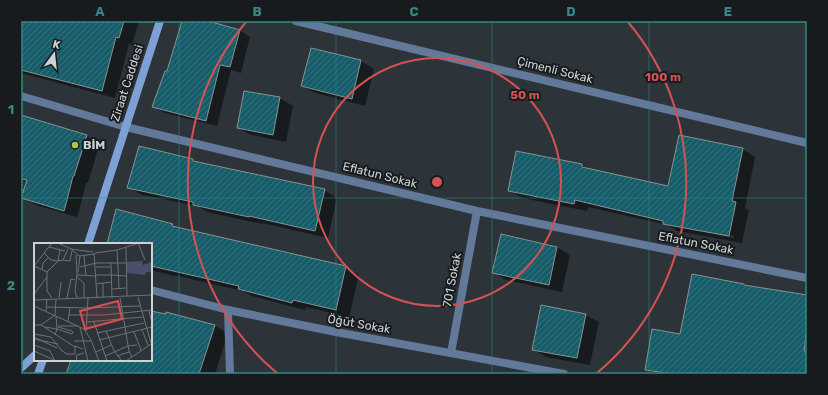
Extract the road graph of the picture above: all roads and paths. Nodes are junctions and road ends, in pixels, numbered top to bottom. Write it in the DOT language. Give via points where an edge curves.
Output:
graph roads {
  1 [pos="160,21"];
  2 [pos="296,21"];
  3 [pos="21,96"];
  4 [pos="126,127"];
  5 [pos="807,143"];
  6 [pos="477,211"];
  7 [pos="88,243"];
  8 [pos="807,278"];
  9 [pos="152,290"];
  10 [pos="228,310"];
  11 [pos="451,353"];
  12 [pos="34,356"];
  13 [pos="43,361"];
  14 [pos="21,368"];
  15 [pos="38,374"];
  16 [pos="230,374"];
  17 [pos="564,374"];
  1 -- 4 [label="street, Ziraat Caddesi"];
  2 -- 5 [label="street, Çimenli Sokak"];
  3 -- 4 [label="street, Eflatun Sokak"];
  4 -- 6 [label="street, Eflatun Sokak"];
  4 -- 7 [label="street, Ziraat Caddesi"];
  6 -- 8 [label="street, Eflatun Sokak"];
  6 -- 11 [label="street, 701 Sokak"];
  9 -- 10 [label="street, Öğüt Sokak"];
  10 -- 11 [label="street, Öğüt Sokak"];
  10 -- 16 [label="street"];
  11 -- 17 [label="street, Öğüt Sokak"];
  12 -- 14 [label="street"];
  13 -- 15 [label="street"];
}
